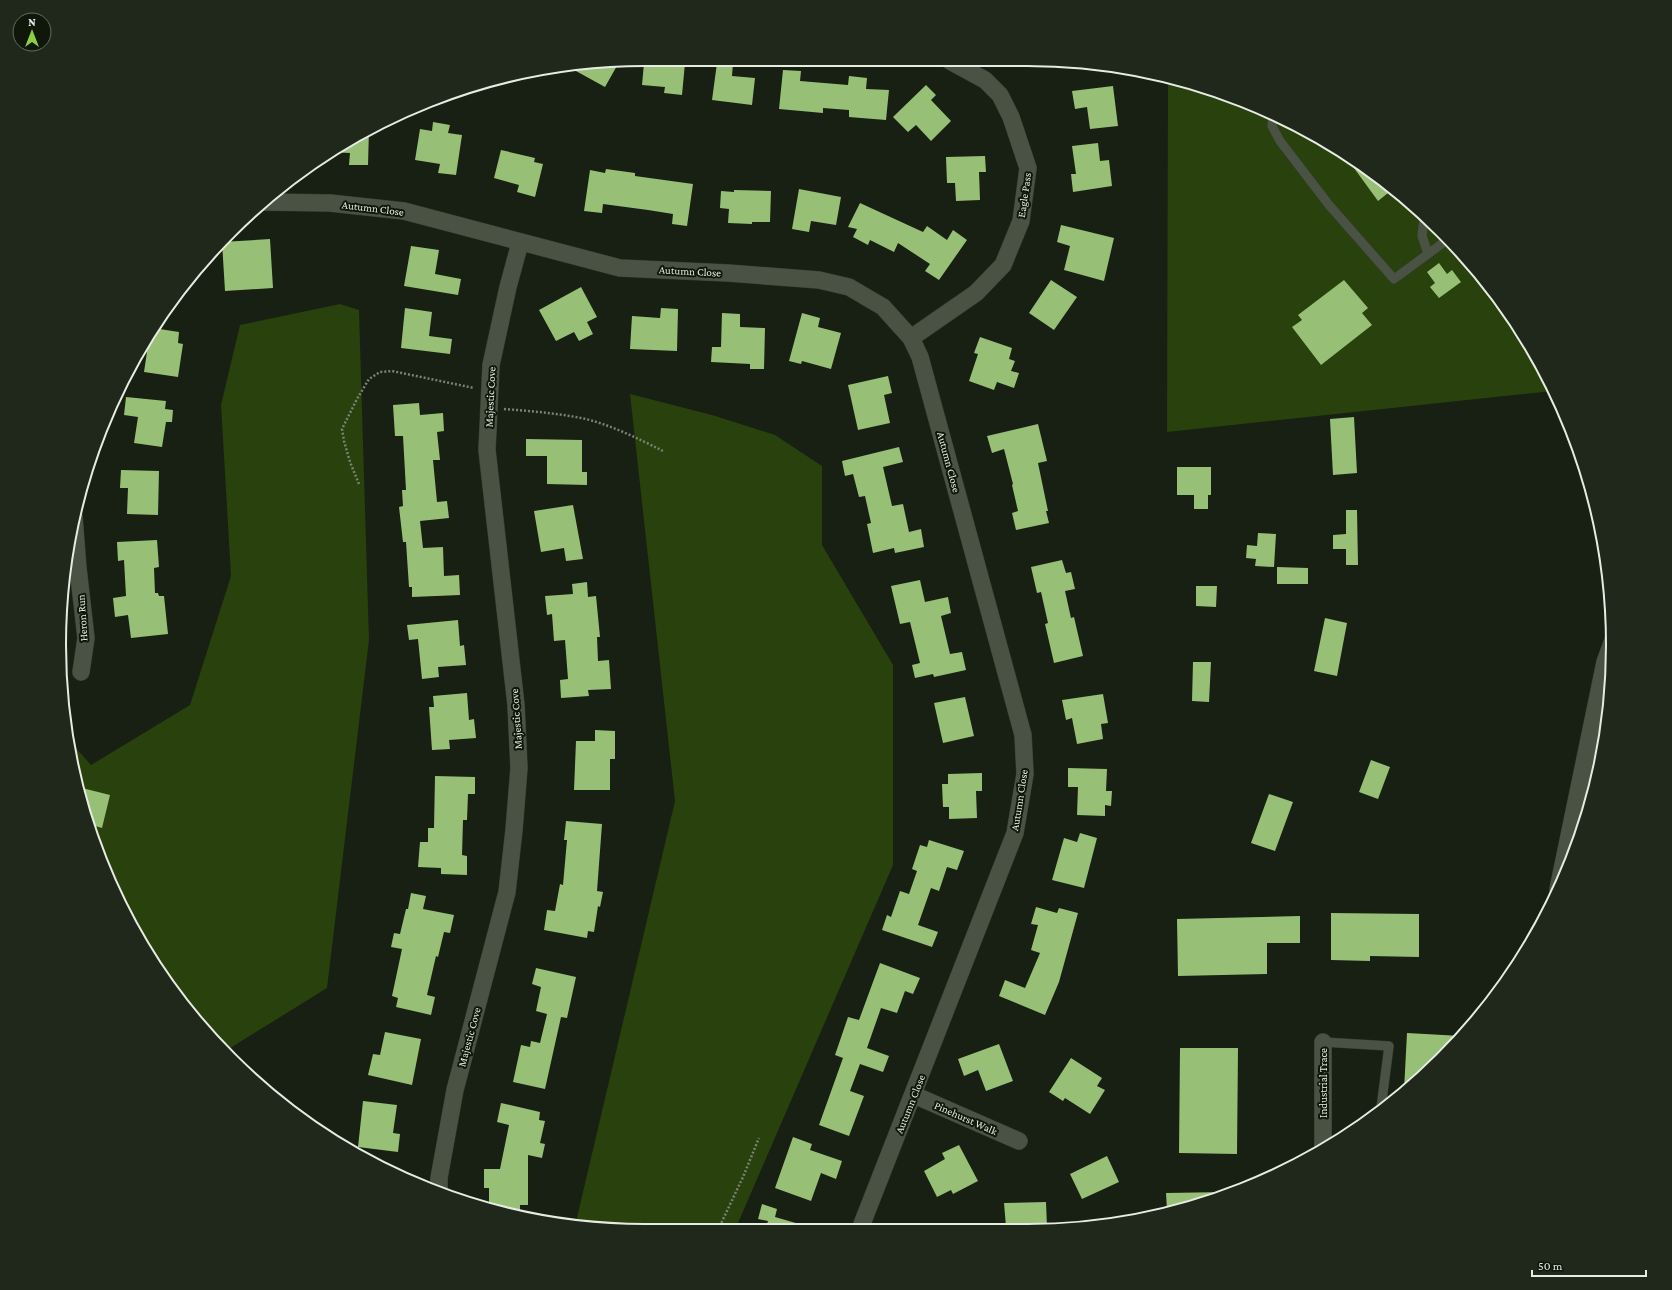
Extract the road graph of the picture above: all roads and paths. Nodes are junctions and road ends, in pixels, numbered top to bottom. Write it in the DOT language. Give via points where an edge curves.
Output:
graph roads {
  1 [pos="959,66"];
  2 [pos="1272,121"];
  3 [pos="273,202"];
  4 [pos="1423,224"];
  5 [pos="520,243"];
  6 [pos="1443,243"];
  7 [pos="1428,254"];
  8 [pos="911,338"];
  9 [pos="478,389"];
  10 [pos="497,409"];
  11 [pos="663,452"];
  12 [pos="359,484"];
  13 [pos="76,540"];
  14 [pos="1606,660"];
  15 [pos="81,672"];
  16 [pos="1563,863"];
  17 [pos="1323,1042"];
  18 [pos="914,1095"];
  19 [pos="1383,1101"];
  20 [pos="759,1138"];
  21 [pos="1019,1141"];
  22 [pos="1323,1142"];
  23 [pos="439,1186"];
  24 [pos="721,1224"];
  25 [pos="862,1224"];
  1 -- 8 [label="street, Eagle Pass" via="985,80 1000,95 1011,116 1028,168 1021,221 1003,265 976,293"];
  2 -- 7 [label="lane" via="1272,126 1280,141 1328,205 1394,279"];
  3 -- 5 [label="street, Autumn Close" via="330,203 404,211"];
  4 -- 7 [label="lane" via="1422,236"];
  5 -- 8 [label="street, Autumn Close" via="620,268 819,280 849,287 883,307"];
  5 -- 23 [label="street, Majestic Cove" via="491,365 487,450 516,705 519,768 514,830 507,892 455,1090"];
  6 -- 7 [label="lane"];
  8 -- 18 [label="street, Autumn Close" via="920,357 1023,735 1025,774 1015,833"];
  9 -- 12 [label="path" via="392,372 380,372 369,379 342,429 350,462"];
  10 -- 11 [label="path" via="545,412 582,418 630,435"];
  13 -- 15 [label="street, Heron Run" via="86,638"];
  14 -- 16 [label="street"];
  17 -- 19 [label="lane" via="1389,1046"];
  17 -- 22 [label="street, Industrial Trace"];
  18 -- 21 [label="street, Pinehurst Walk"];
  18 -- 25 [label="street, Autumn Close"];
  20 -- 24 [label="path"];
}
